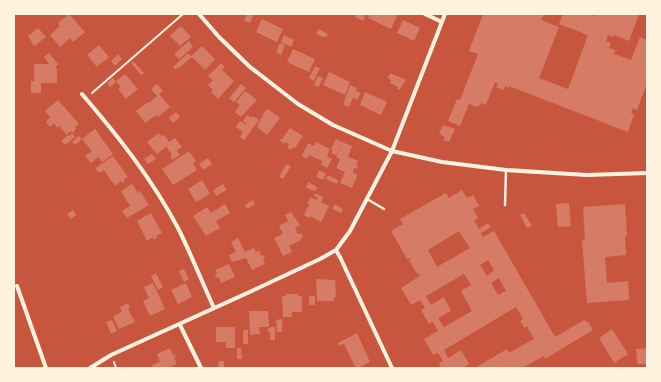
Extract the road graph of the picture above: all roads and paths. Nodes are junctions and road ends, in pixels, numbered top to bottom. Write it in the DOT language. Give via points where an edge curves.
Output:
graph roads {
  1 [pos="183,14"];
  2 [pos="199,14"];
  3 [pos="425,14"];
  4 [pos="445,14"];
  5 [pos="442,22"];
  6 [pos="82,94"];
  7 [pos="86,98"];
  8 [pos="392,151"];
  9 [pos="506,170"];
  10 [pos="647,173"];
  11 [pos="367,200"];
  12 [pos="505,205"];
  13 [pos="384,208"];
  14 [pos="336,250"];
  15 [pos="15,287"];
  16 [pos="214,308"];
  17 [pos="180,324"];
  18 [pos="46,368"];
  19 [pos="90,368"];
  20 [pos="202,368"];
  21 [pos="392,368"];
  1 -- 7 [label="path"];
  2 -- 8 [label="street" via="250,67 298,104 332,125"];
  3 -- 5 [label="street"];
  4 -- 5 [label="street"];
  5 -- 8 [label="street"];
  6 -- 7 [label="street"];
  7 -- 16 [label="street" via="129,150 154,187 178,229"];
  8 -- 9 [label="street" via="449,163"];
  8 -- 11 [label="street"];
  9 -- 10 [label="street" via="587,175"];
  9 -- 12 [label="lane"];
  11 -- 13 [label="lane"];
  11 -- 14 [label="street"];
  14 -- 16 [label="street"];
  14 -- 21 [label="street"];
  15 -- 18 [label="street"];
  16 -- 17 [label="street"];
  17 -- 19 [label="street" via="111,355"];
  17 -- 20 [label="street"];
}
